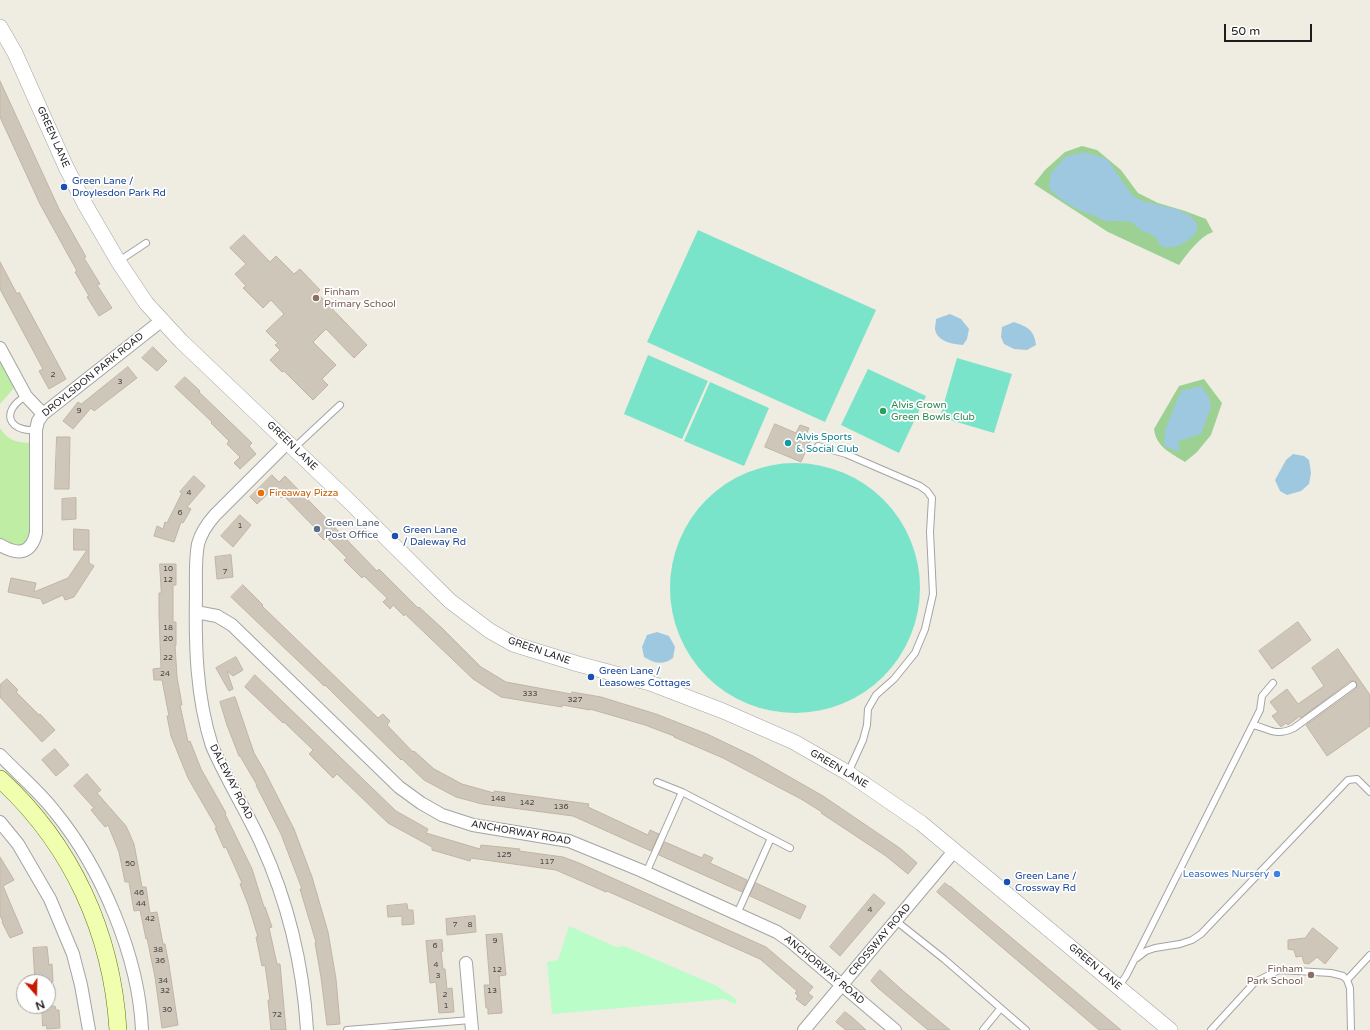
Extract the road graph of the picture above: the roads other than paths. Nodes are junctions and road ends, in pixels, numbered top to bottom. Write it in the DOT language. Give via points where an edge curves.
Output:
graph roads {
  1 [pos="0,27"];
  2 [pos="146,243"];
  3 [pos="118,261"];
  4 [pos="161,321"];
  5 [pos="0,348"];
  6 [pos="26,396"];
  7 [pos="340,405"];
  8 [pos="43,414"];
  9 [pos="36,430"];
  10 [pos="291,445"];
  11 [pos="818,446"];
  12 [pos="0,545"];
  13 [pos="196,612"];
  14 [pos="1273,683"];
  15 [pos="1352,685"];
  16 [pos="1253,725"];
  17 [pos="0,755"];
  18 [pos="848,773"];
  19 [pos="0,778"];
  20 [pos="657,782"];
  21 [pos="682,792"];
  22 [pos="1370,792"];
  23 [pos="0,822"];
  24 [pos="771,838"];
  25 [pos="790,848"];
  26 [pos="954,850"];
  27 [pos="646,873"];
  28 [pos="737,914"];
  29 [pos="896,921"];
  30 [pos="1370,955"];
  31 [pos="1134,960"];
  32 [pos="466,963"];
  33 [pos="1347,980"];
  34 [pos="842,985"];
  35 [pos="1118,987"];
  36 [pos="1000,1009"];
  37 [pos="472,1025"];
  38 [pos="89,1030"];
  39 [pos="118,1030"];
  40 [pos="142,1030"];
  41 [pos="307,1030"];
  42 [pos="347,1030"];
  43 [pos="804,1030"];
  44 [pos="895,1030"];
  45 [pos="984,1030"];
  46 [pos="1026,1030"];
  47 [pos="1170,1030"];
  48 [pos="1211,1030"];
  49 [pos="1351,1030"];
  1 -- 3 [label="street, GREEN LANE" via="15,53 66,167"];
  2 -- 3 [label="lane"];
  3 -- 4 [label="street, GREEN LANE"];
  4 -- 8 [label="street, DROYLSDON PARK ROAD"];
  4 -- 10 [label="street, GREEN LANE"];
  5 -- 6 [label="street"];
  6 -- 8 [label="street"];
  6 -- 9 [label="lane" via="14,404 10,411 12,423 19,428"];
  7 -- 10 [label="lane"];
  8 -- 9 [label="street, DROYLSDON PARK ROAD"];
  9 -- 12 [label="street, DROYLSDON PARK ROAD" via="34,540 22,551 10,551"];
  10 -- 13 [label="street, DALEWAY ROAD" via="215,515 205,529 197,550"];
  10 -- 18 [label="street, GREEN LANE" via="450,601 490,631 513,644 650,683 723,711 794,742"];
  11 -- 18 [label="lane" via="846,454 920,486 932,498 930,532 933,594 925,629 915,653 894,679 876,695 868,708 863,740"];
  13 -- 27 [label="street, ANCHORWAY ROAD" via="217,616 232,625 390,778 431,810 473,825 569,841"];
  13 -- 41 [label="street, DALEWAY ROAD" via="198,679 207,732 279,885 299,963"];
  14 -- 16 [label="lane" via="1262,696 1260,710"];
  15 -- 16 [label="lane" via="1294,728 1276,732"];
  16 -- 31 [label="lane"];
  17 -- 40 [label="street" via="56,812 74,837 99,881 130,962 137,990"];
  18 -- 26 [label="street, GREEN LANE" via="921,823"];
  19 -- 39 [label="main road" via="34,813 51,835 83,889 109,965 115,992"];
  20 -- 21 [label="lane"];
  21 -- 24 [label="lane"];
  21 -- 27 [label="lane"];
  22 -- 31 [label="lane" via="1357,779 1348,780 1201,934 1180,944 1146,951"];
  23 -- 38 [label="street" via="18,844 50,899 73,954"];
  24 -- 25 [label="lane"];
  24 -- 28 [label="lane"];
  26 -- 29 [label="street, CROSSWAY ROAD"];
  26 -- 35 [label="street, GREEN LANE"];
  27 -- 28 [label="street, ANCHORWAY ROAD"];
  28 -- 34 [label="street, ANCHORWAY ROAD" via="777,932"];
  29 -- 34 [label="street, CROSSWAY ROAD"];
  29 -- 36 [label="lane"];
  30 -- 33 [label="lane"];
  31 -- 35 [label="lane"];
  32 -- 37 [label="street"];
  33 -- 48 [label="lane" via="1343,976 1331,974 1280,970 1255,982"];
  33 -- 49 [label="lane" via="1350,988"];
  34 -- 43 [label="street, CROSSWAY ROAD"];
  34 -- 44 [label="street, ANCHORWAY ROAD"];
  35 -- 47 [label="street, GREEN LANE"];
  36 -- 45 [label="lane"];
  36 -- 46 [label="lane"];
  37 -- 42 [label="lane"];
}
